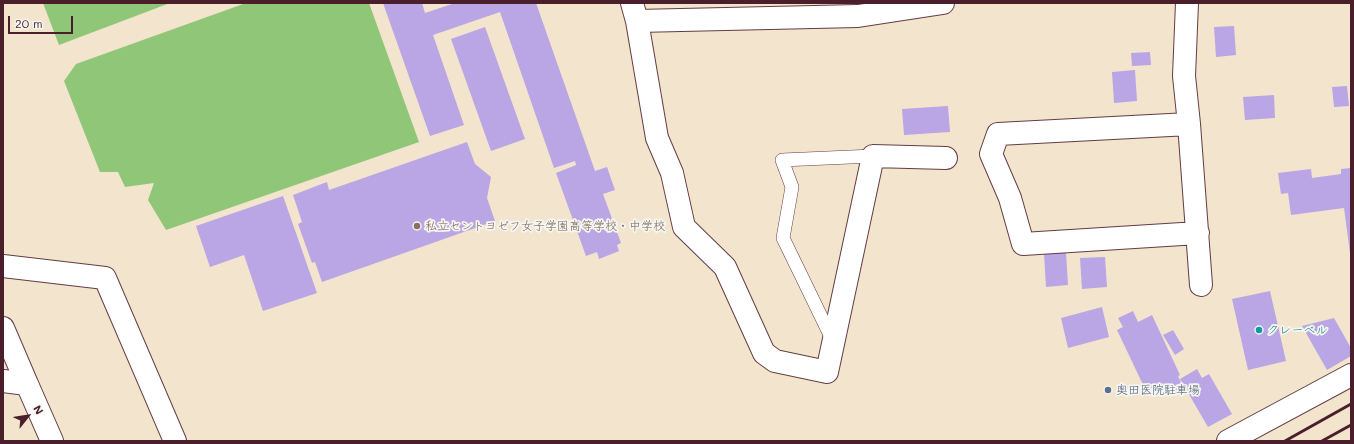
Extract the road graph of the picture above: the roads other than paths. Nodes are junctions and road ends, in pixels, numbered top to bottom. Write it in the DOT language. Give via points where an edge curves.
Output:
graph roads {
  1 [pos="943,3"];
  2 [pos="1187,3"];
  3 [pos="635,12"];
  4 [pos="1190,124"];
  5 [pos="873,156"];
  6 [pos="946,158"];
  7 [pos="1198,234"];
  8 [pos="3,266"];
  9 [pos="1201,285"];
  10 [pos="3,328"];
  11 [pos="834,342"];
  12 [pos="1351,375"];
  13 [pos="3,381"];
  14 [pos="27,384"];
  15 [pos="52,441"];
  16 [pos="175,441"];
  17 [pos="1228,441"];
  1 -- 3 [label="street" via="858,16"];
  2 -- 4 [label="street" via="1184,76"];
  3 -- 11 [label="street" via="657,138 672,173 684,227 725,267 764,353 775,361 827,372"];
  4 -- 7 [label="street"];
  4 -- 7 [label="street" via="998,134 991,154 1010,198 1023,244"];
  5 -- 6 [label="street"];
  5 -- 11 [label="street"];
  5 -- 11 [label="lane" via="782,160 792,188 783,238"];
  7 -- 9 [label="street"];
  8 -- 16 [label="street" via="105,278"];
  10 -- 14 [label="street"];
  12 -- 17 [label="street"];
  13 -- 14 [label="street"];
  14 -- 15 [label="street"];
}
